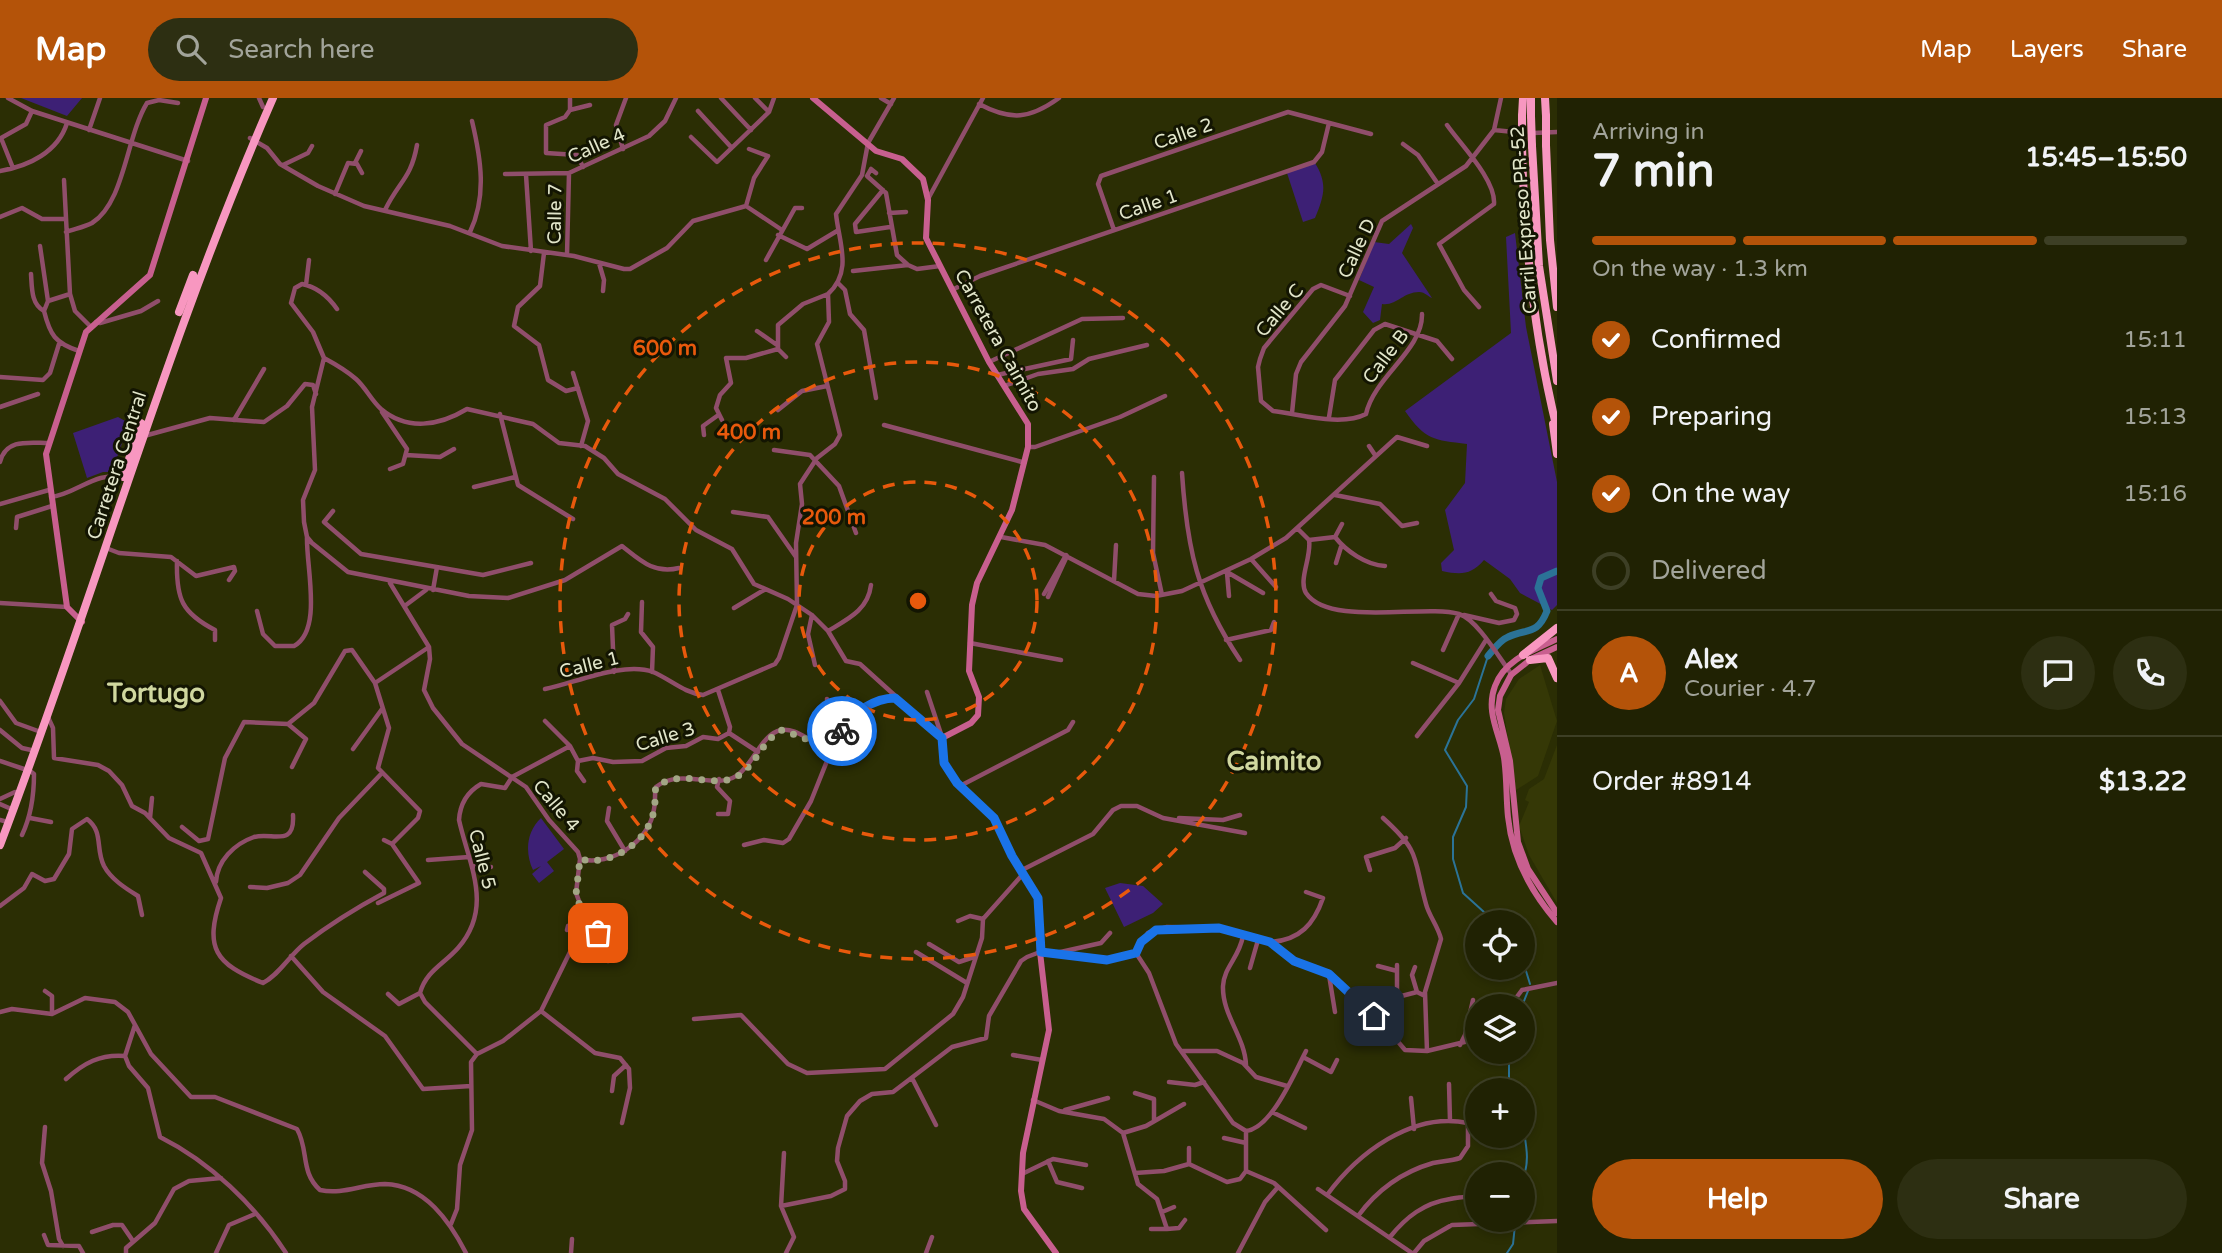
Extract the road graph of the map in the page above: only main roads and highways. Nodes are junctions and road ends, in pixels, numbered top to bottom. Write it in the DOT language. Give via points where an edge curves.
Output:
graph roads {
  1 [pos="267,98"];
  2 [pos="273,98"];
  3 [pos="1523,98"];
  4 [pos="1531,98"];
  5 [pos="1545,98"];
  6 [pos="1527,116"];
  7 [pos="252,139"];
  8 [pos="1527,146"];
  9 [pos="1550,240"];
  10 [pos="1557,266"];
  11 [pos="1557,307"];
  12 [pos="1557,381"];
  13 [pos="1552,407"];
  14 [pos="1557,429"];
  15 [pos="139,436"];
  16 [pos="1557,454"];
  17 [pos="79,621"];
  18 [pos="1557,628"];
  19 [pos="1557,678"];
  20 [pos="47,715"];
  21 [pos="26,769"];
  22 [pos="3,804"];
  23 [pos="2,820"];
  24 [pos="0,830"];
  25 [pos="0,845"];
  1 -- 7 [label="highway, Carretera Central"];
  2 -- 7 [label="highway, Carretera Central"];
  3 -- 6 [label="highway"];
  4 -- 6 [label="highway, Carril Expreso PR-52"];
  5 -- 9 [label="highway, bridge"];
  6 -- 8 [label="highway, bridge"];
  7 -- 15 [label="highway, Carretera Central" via="186,295"];
  8 -- 12 [label="highway, Carril Expreso PR-52"];
  8 -- 13 [label="highway" via="1529,266"];
  9 -- 10 [label="highway"];
  9 -- 11 [label="highway"];
  13 -- 14 [label="highway"];
  13 -- 16 [label="highway"];
  15 -- 17 [label="highway, Carretera Central"];
  15 -- 17 [label="highway, Carretera Central"];
  17 -- 20 [label="highway, Carretera Central"];
  18 -- 19 [label="highway" via="1526,657 1548,658"];
  20 -- 21 [label="highway, Carretera Central"];
  20 -- 21 [label="highway, Carretera Central"];
  21 -- 22 [label="highway, Carretera Central"];
  21 -- 25 [label="highway, Carretera Central"];
  22 -- 23 [label="highway, Carretera Central"];
  23 -- 24 [label="highway, Carretera Central"];
}
